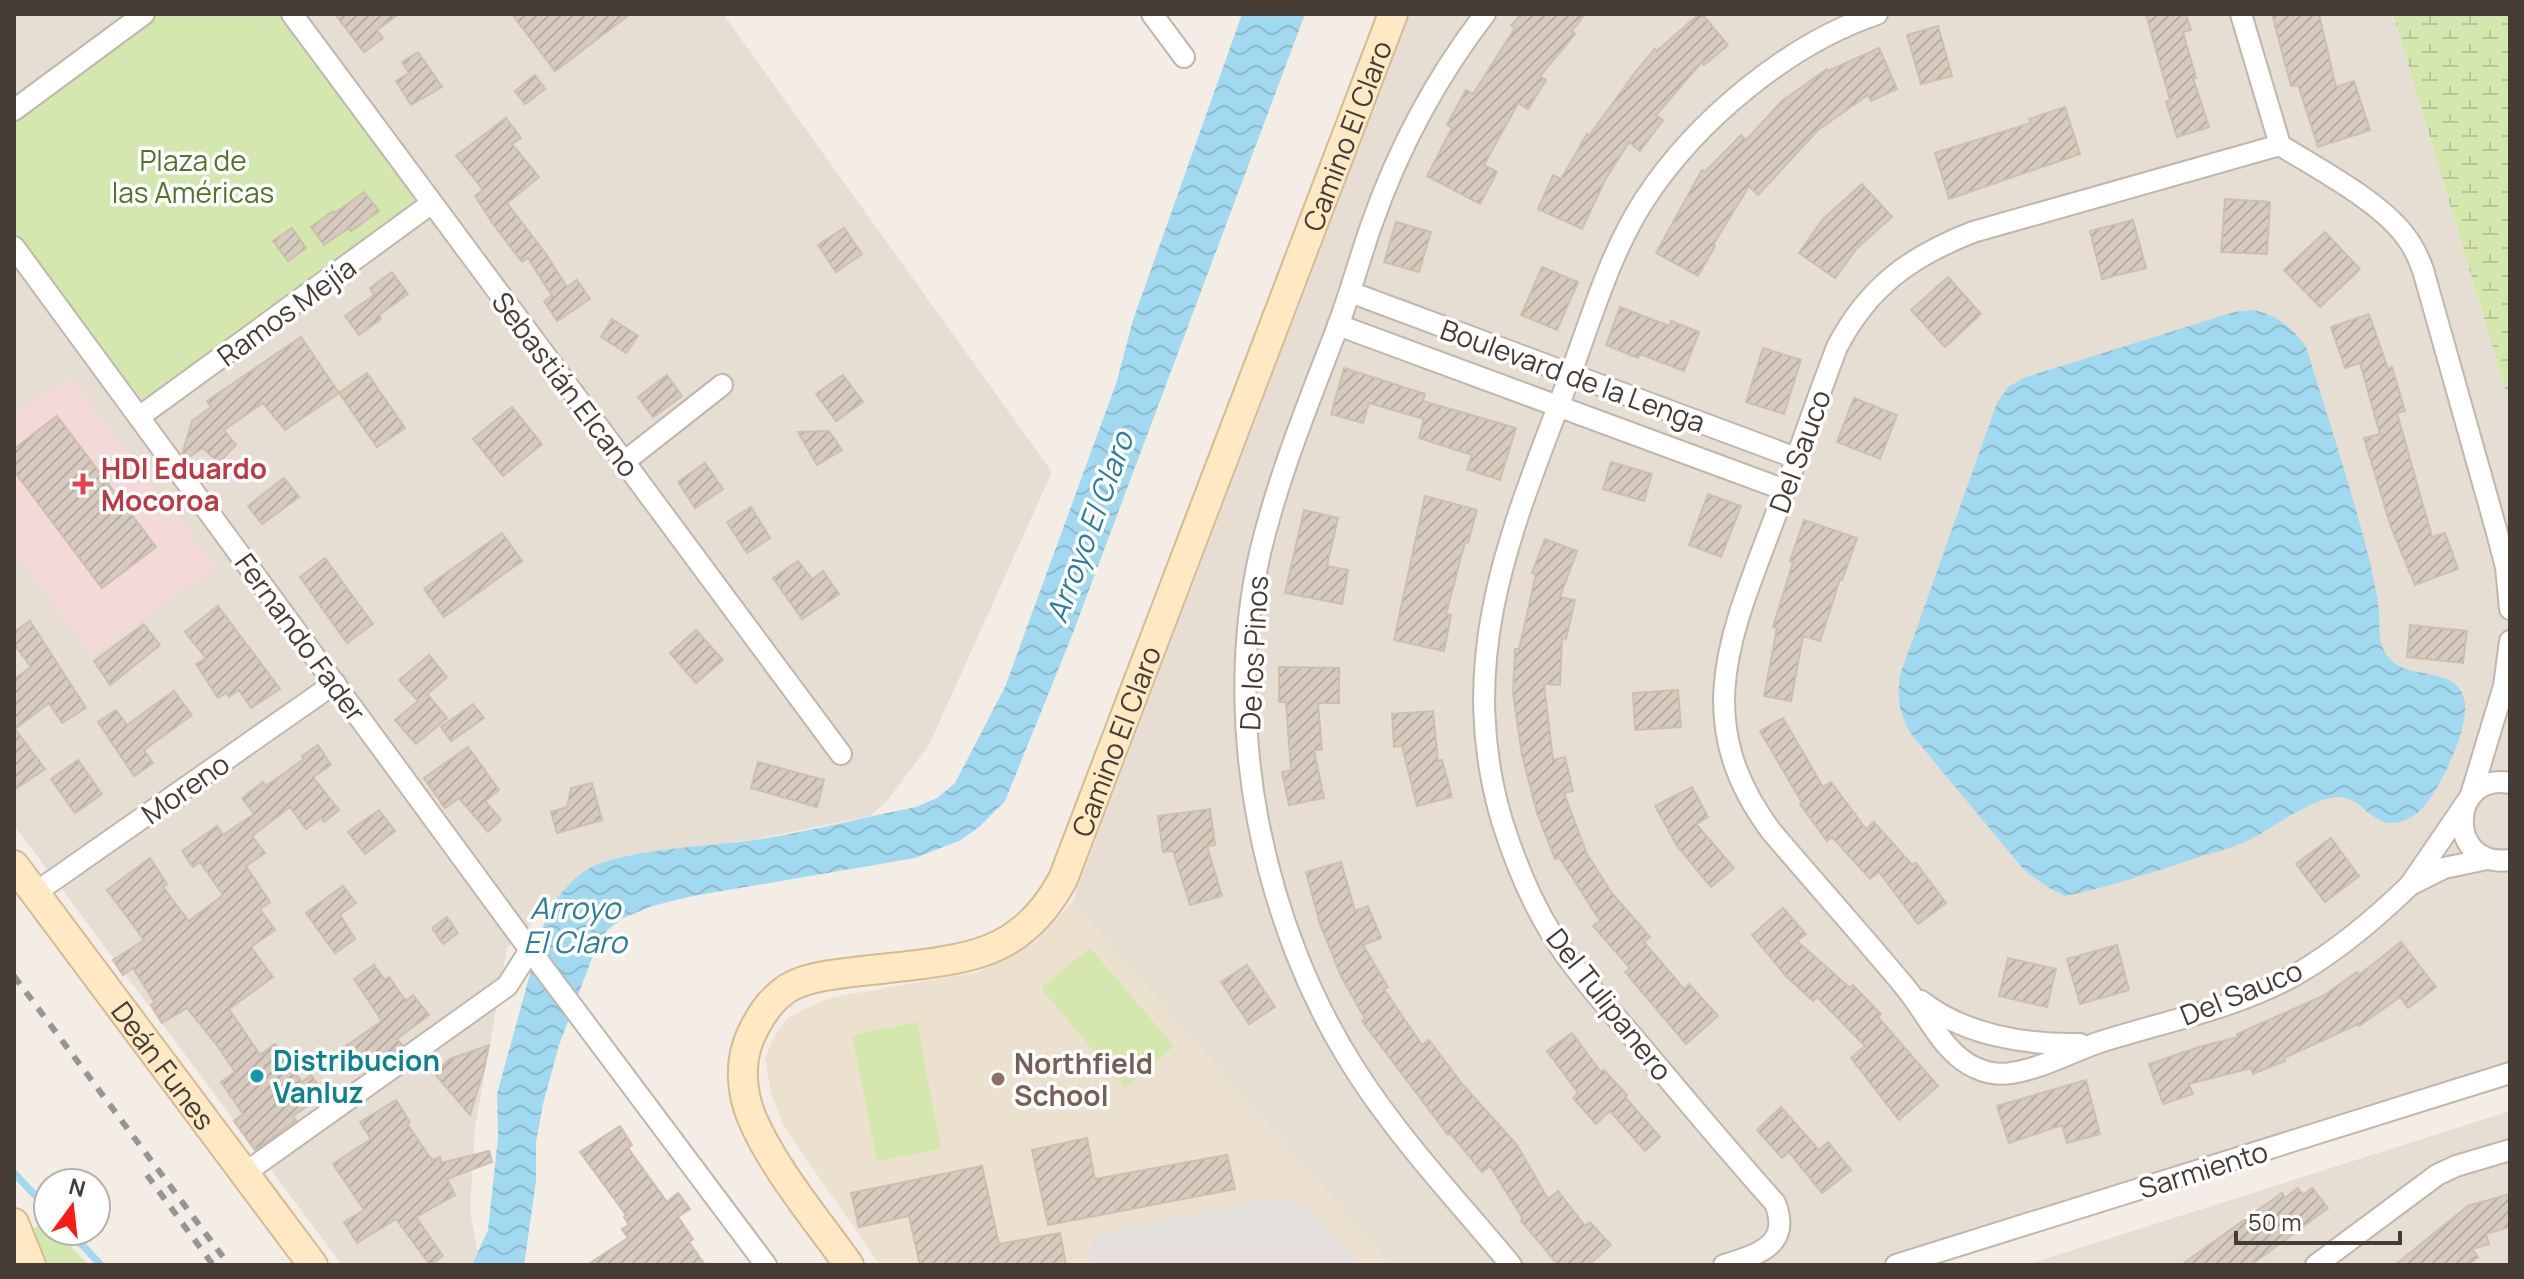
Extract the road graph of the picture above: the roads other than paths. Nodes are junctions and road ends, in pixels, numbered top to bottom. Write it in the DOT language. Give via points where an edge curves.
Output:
graph roads {
  1 [pos="144,14"];
  2 [pos="292,14"];
  3 [pos="1152,14"];
  4 [pos="1393,14"];
  5 [pos="1485,14"];
  6 [pos="1877,14"];
  7 [pos="2241,14"];
  8 [pos="1184,57"];
  9 [pos="14,110"];
  10 [pos="2280,145"];
  11 [pos="432,203"];
  12 [pos="14,247"];
  13 [pos="1350,292"];
  14 [pos="1338,325"];
  15 [pos="1570,375"];
  16 [pos="722,385"];
  17 [pos="1558,406"];
  18 [pos="139,417"];
  19 [pos="1796,458"];
  20 [pos="624,462"];
  21 [pos="1785,490"];
  22 [pos="2510,609"];
  23 [pos="2510,641"];
  24 [pos="335,683"];
  25 [pos="2504,686"];
  26 [pos="2510,717"];
  27 [pos="841,754"];
  28 [pos="2510,783"];
  29 [pos="2469,799"];
  30 [pos="2502,862"];
  31 [pos="14,865"];
  32 [pos="2410,885"];
  33 [pos="25,887"];
  34 [pos="530,950"];
  35 [pos="1907,990"];
  36 [pos="2096,1044"];
  37 [pos="2510,1073"];
  38 [pos="2510,1150"];
  39 [pos="245,1173"];
  40 [pos="14,1223"];
  41 [pos="2323,1262"];
  42 [pos="31,1265"];
  43 [pos="313,1265"];
  44 [pos="766,1265"];
  45 [pos="849,1265"];
  46 [pos="1511,1265"];
  47 [pos="1724,1265"];
  48 [pos="1896,1265"];
  1 -- 9 [label="street"];
  2 -- 11 [label="street, Sebastián Elcano"];
  3 -- 8 [label="street"];
  4 -- 45 [label="street, Camino El Claro" via="1053,897 1023,930 989,950 827,975 790,987 759,1018 748,1042 743,1080 752,1118 768,1150"];
  5 -- 13 [label="street, De los Pinos" via="1414,123"];
  6 -- 15 [label="street, Del Tulipanero" via="1760,79 1676,157 1630,225"];
  7 -- 10 [label="street"];
  10 -- 19 [label="street, Del Sauco" via="1973,232 1904,266 1845,332"];
  10 -- 22 [label="street" via="2374,206 2397,226 2417,255 2506,567"];
  11 -- 18 [label="street, Ramos Mejía"];
  11 -- 20 [label="street, Sebastián Elcano"];
  12 -- 18 [label="street, Fernando Fader"];
  13 -- 14 [label="street, De los Pinos"];
  13 -- 15 [label="street, Boulevard de la Lenga"];
  14 -- 17 [label="street, Boulevard de la Lenga"];
  14 -- 46 [label="street, De los Pinos" via="1284,467 1253,591 1247,723 1263,846 1292,944 1355,1071"];
  15 -- 17 [label="street, Del Tulipanero"];
  15 -- 19 [label="street, Boulevard de la Lenga"];
  16 -- 20 [label="street"];
  17 -- 21 [label="street, Boulevard de la Lenga"];
  17 -- 47 [label="street, Del Tulipanero" via="1504,559 1489,620 1485,715 1490,767 1502,820 1549,931 1775,1203 1778,1234 1767,1248"];
  18 -- 24 [label="street, Fernando Fader"];
  19 -- 21 [label="street, Del Sauco"];
  20 -- 27 [label="street, Sebastián Elcano"];
  21 -- 35 [label="street, Del Sauco" via="1731,639 1724,694 1729,746 1752,806"];
  23 -- 25 [label="street"];
  24 -- 33 [label="street, Moreno"];
  24 -- 34 [label="street, Fernando Fader"];
  25 -- 26 [label="street"];
  25 -- 29 [label="street"];
  28 -- 29 [label="street" via="2492,782"];
  29 -- 30 [label="street" via="2461,823 2464,834 2477,853"];
  29 -- 32 [label="street"];
  30 -- 32 [label="street" via="2444,868"];
  31 -- 33 [label="street, Deán Funes"];
  32 -- 36 [label="street, Del Sauco" via="2355,934 2299,973 2236,1000"];
  33 -- 39 [label="street, Deán Funes"];
  34 -- 39 [label="street" via="507,986"];
  34 -- 44 [label="street, Fernando Fader"];
  35 -- 36 [label="street, Del Sauco" via="1941,1014 1992,1034 2045,1044"];
  35 -- 36 [label="street, Del Sauco" via="1950,1048 1987,1072 2015,1072"];
  37 -- 48 [label="street, Sarmiento"];
  38 -- 41 [label="street" via="2437,1175"];
  39 -- 43 [label="street, Deán Funes"];
  40 -- 42 [label="street"];
}
